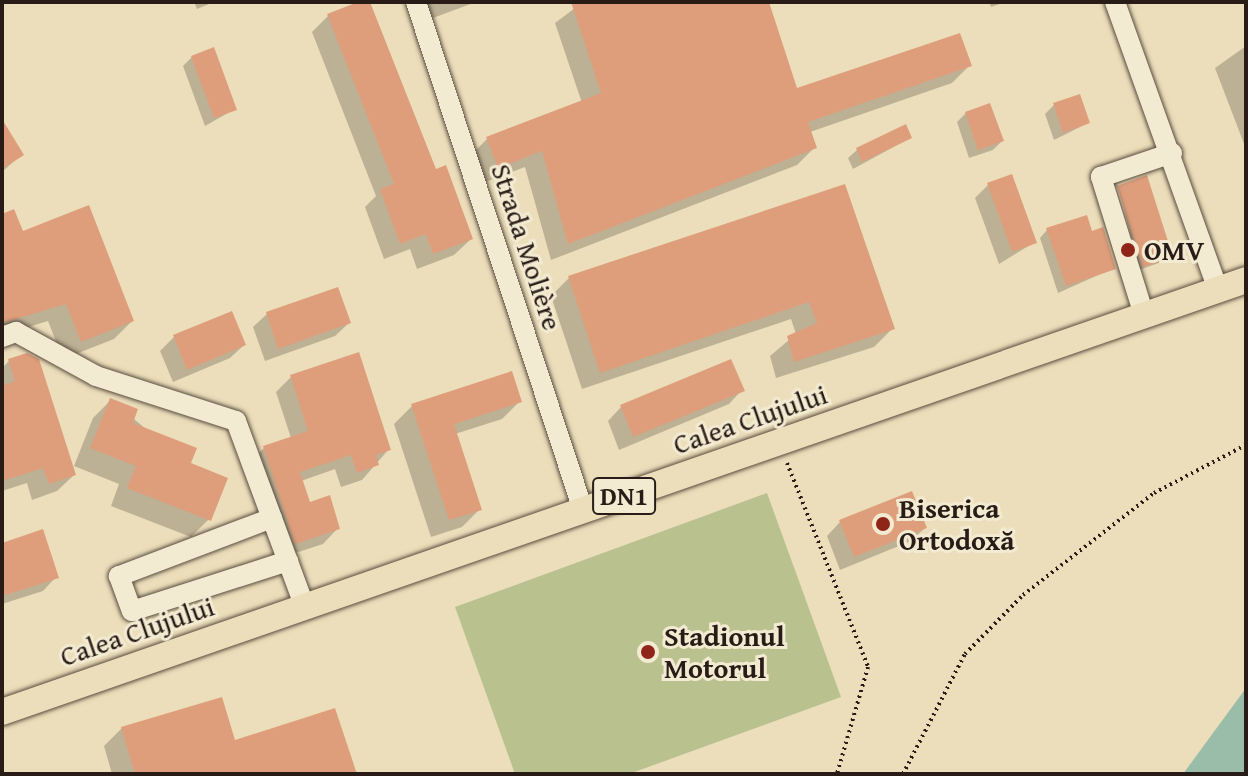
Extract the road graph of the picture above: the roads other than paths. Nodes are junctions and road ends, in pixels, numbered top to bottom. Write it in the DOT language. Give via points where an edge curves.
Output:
graph roads {
  1 [pos="416,2"];
  2 [pos="1115,2"];
  3 [pos="1172,153"];
  4 [pos="1246,280"];
  5 [pos="1218,290"];
  6 [pos="1144,315"];
  7 [pos="2,337"];
  8 [pos="583,510"];
  9 [pos="272,518"];
  10 [pos="288,561"];
  11 [pos="305,608"];
  12 [pos="2,712"];
  1 -- 8 [label="street, Strada Molière"];
  2 -- 3 [label="street"];
  3 -- 5 [label="street"];
  3 -- 6 [label="street" via="1101,177"];
  4 -- 5 [label="main road, Calea Clujului / DN1"];
  5 -- 6 [label="main road, Calea Clujului / DN1"];
  6 -- 8 [label="main road, Calea Clujului / DN1"];
  7 -- 9 [label="street" via="16,332 96,376 236,421"];
  8 -- 11 [label="main road, Calea Clujului / DN1"];
  9 -- 10 [label="street"];
  9 -- 10 [label="street" via="119,576 132,611"];
  10 -- 11 [label="street"];
  11 -- 12 [label="main road, Calea Clujului / DN1"];
}
